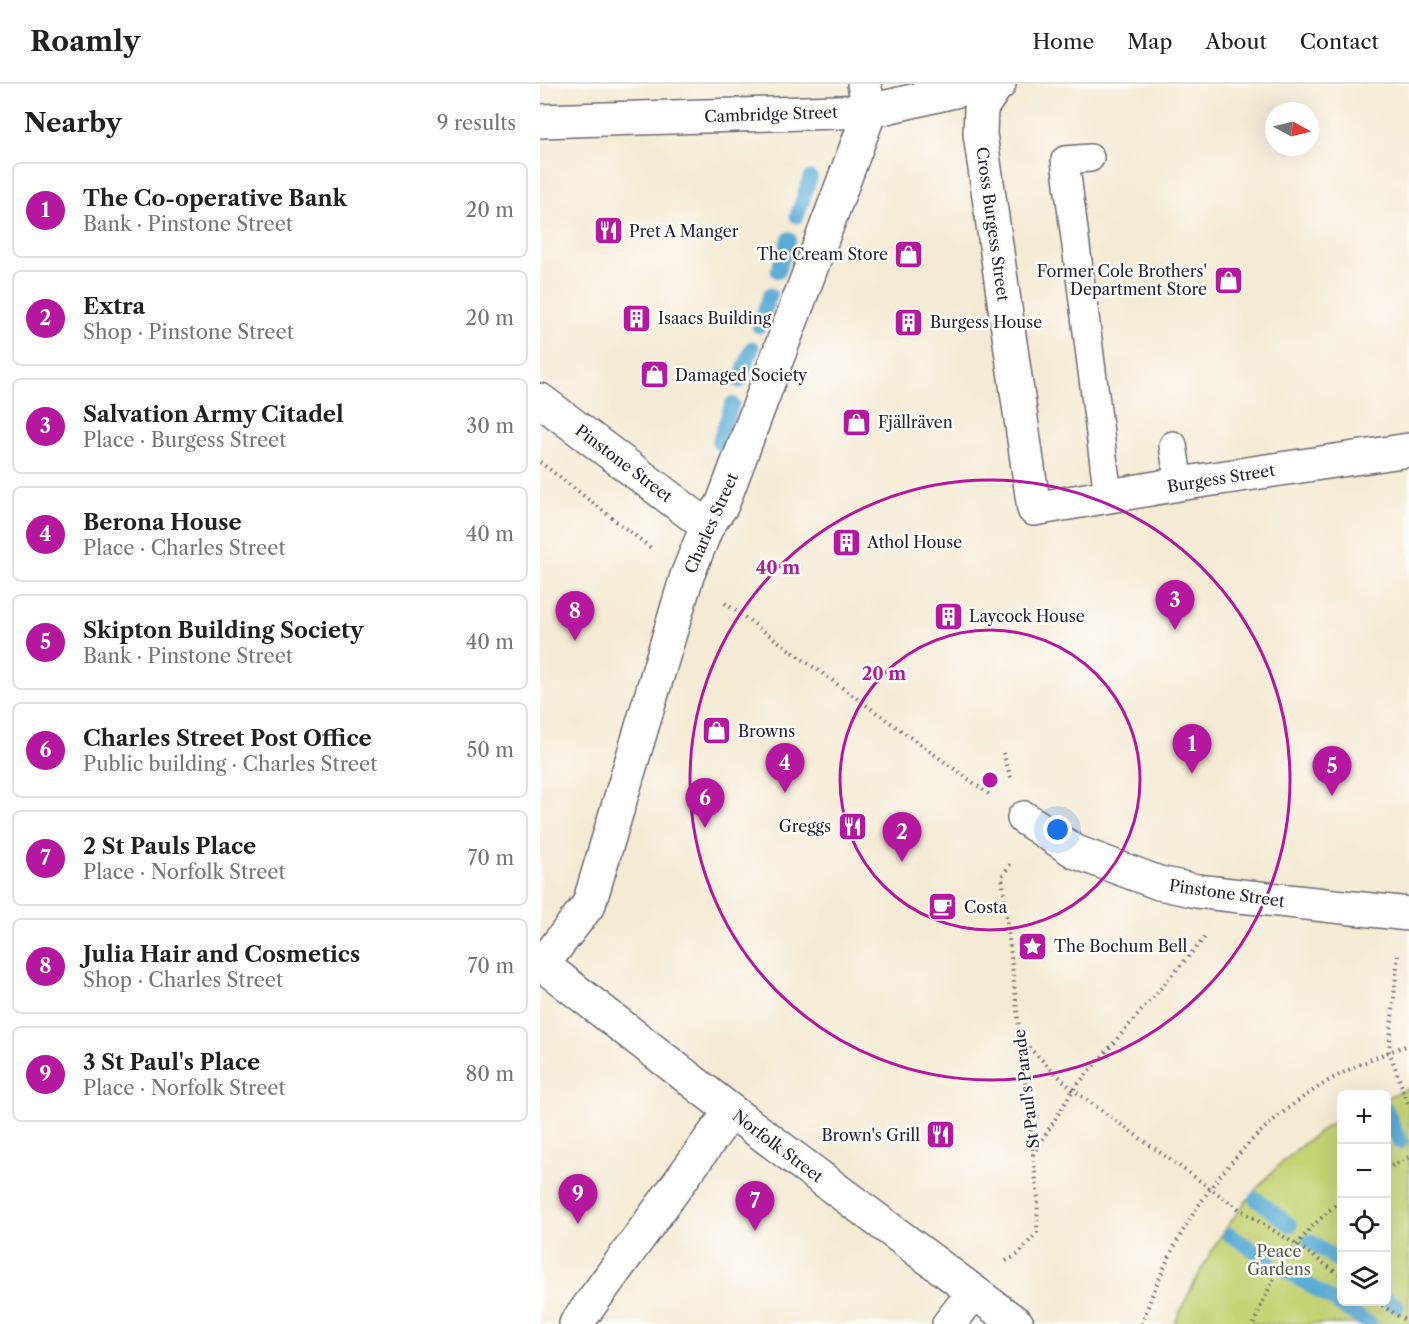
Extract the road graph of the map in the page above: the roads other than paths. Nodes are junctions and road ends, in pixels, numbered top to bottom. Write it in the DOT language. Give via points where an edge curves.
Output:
graph roads {
  1 [pos="997,85"];
  2 [pos="867,98"];
  3 [pos="540,121"];
  4 [pos="1090,158"];
  5 [pos="540,400"];
  6 [pos="1173,445"];
  7 [pos="1409,450"];
  8 [pos="1179,484"];
  9 [pos="1108,496"];
  10 [pos="1034,508"];
  11 [pos="707,526"];
  12 [pos="1030,823"];
  13 [pos="1405,913"];
  14 [pos="541,964"];
  15 [pos="731,1111"];
  16 [pos="974,1292"];
  17 [pos="576,1324"];
  18 [pos="948,1324"];
  19 [pos="1017,1324"];
  1 -- 2 [label="street, Cambridge Street"];
  1 -- 10 [label="street, Cross Burgess Street" via="981,108 980,134"];
  2 -- 3 [label="street, Cambridge Street"];
  2 -- 11 [label="street, Charles Street" via="722,505"];
  4 -- 9 [label="lane" via="1065,160"];
  5 -- 11 [label="street, Pinstone Street"];
  6 -- 8 [label="lane"];
  7 -- 8 [label="street, Burgess Street"];
  8 -- 9 [label="street, Burgess Street"];
  9 -- 10 [label="street, Burgess Street"];
  11 -- 14 [label="street, Charles Street" via="687,576 589,904"];
  12 -- 13 [label="street, Pinstone Street" via="1076,852 1159,883 1197,891"];
  14 -- 15 [label="street, Norfolk Street"];
  15 -- 16 [label="street, Norfolk Street"];
  15 -- 17 [label="street"];
  16 -- 18 [label="street"];
  16 -- 19 [label="street, Norfolk Street"];
}
